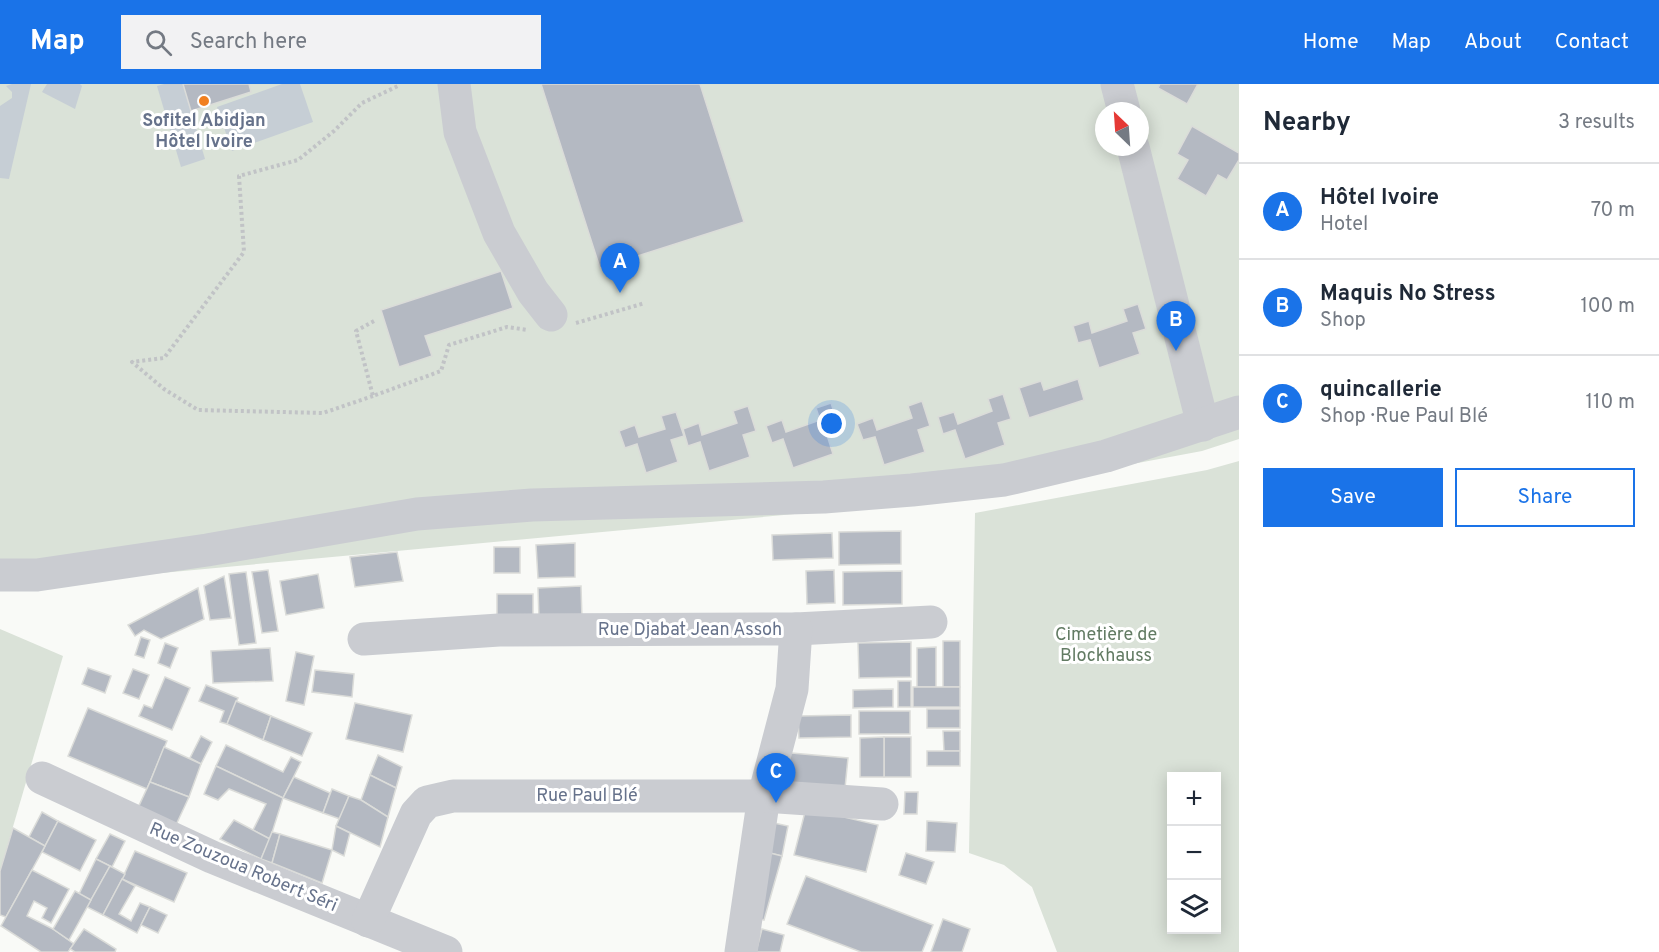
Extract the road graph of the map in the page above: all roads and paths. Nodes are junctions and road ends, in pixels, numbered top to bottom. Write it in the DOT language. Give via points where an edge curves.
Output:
graph roads {
  1 [pos="397,84"];
  2 [pos="454,84"];
  3 [pos="1117,84"];
  4 [pos="1122,102"];
  5 [pos="1135,156"];
  6 [pos="645,303"];
  7 [pos="374,321"];
  8 [pos="553,324"];
  9 [pos="373,396"];
  10 [pos="1239,412"];
  11 [pos="1203,424"];
  12 [pos="0,575"];
  13 [pos="931,622"];
  14 [pos="796,629"];
  15 [pos="364,639"];
  16 [pos="42,778"];
  17 [pos="764,796"];
  18 [pos="882,804"];
  19 [pos="368,921"];
  20 [pos="446,952"];
  21 [pos="741,952"];
  1 -- 9 [label="path" via="362,103 298,160 239,176 244,252 165,358 132,362 198,411 323,413"];
  2 -- 8 [label="street" via="460,132 499,233"];
  3 -- 4 [label="street"];
  5 -- 11 [label="street"];
  6 -- 8 [label="path"];
  7 -- 9 [label="path" via="356,331"];
  8 -- 9 [label="path" via="507,327 449,345 441,371"];
  10 -- 11 [label="street"];
  11 -- 12 [label="street" via="1106,456 1004,480 824,497 532,504 417,514 207,550 49,573"];
  13 -- 14 [label="street"];
  14 -- 15 [label="street, Rue Djabat Jean Assoh" via="499,630"];
  14 -- 17 [label="street, Rue Djabat Jean Assoh" via="792,689"];
  16 -- 19 [label="street, Rue Zouzoua Robert Séri" via="212,857"];
  17 -- 18 [label="street, Rue Paul Blé"];
  17 -- 19 [label="street, Rue Paul Blé" via="453,796 427,802 416,814"];
  17 -- 21 [label="street, Rue Djabat Jean Assoh"];
  19 -- 20 [label="street, Rue Zouzoua Robert Séri"];
}
